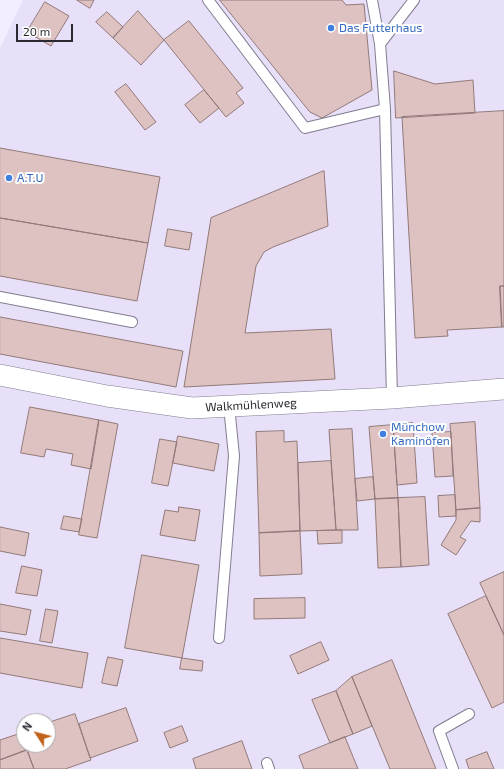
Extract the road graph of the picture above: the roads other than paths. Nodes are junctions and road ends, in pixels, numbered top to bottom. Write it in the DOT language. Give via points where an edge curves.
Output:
graph roads {
  1 [pos="208,0"];
  2 [pos="372,0"];
  3 [pos="414,0"];
  4 [pos="380,44"];
  5 [pos="384,109"];
  6 [pos="0,297"];
  7 [pos="132,322"];
  8 [pos="0,375"];
  9 [pos="504,389"];
  10 [pos="392,398"];
  11 [pos="230,406"];
  12 [pos="219,638"];
  13 [pos="469,714"];
  14 [pos="453,769"];
  1 -- 5 [label="lane" via="305,128"];
  2 -- 4 [label="lane"];
  3 -- 4 [label="lane"];
  4 -- 5 [label="lane"];
  5 -- 10 [label="lane"];
  6 -- 7 [label="lane"];
  8 -- 11 [label="street, Walkmühlenweg" via="107,396 192,408"];
  9 -- 10 [label="street, Walkmühlenweg"];
  10 -- 11 [label="street, Walkmühlenweg"];
  11 -- 12 [label="lane" via="234,456"];
  13 -- 14 [label="lane" via="439,731"];
}
